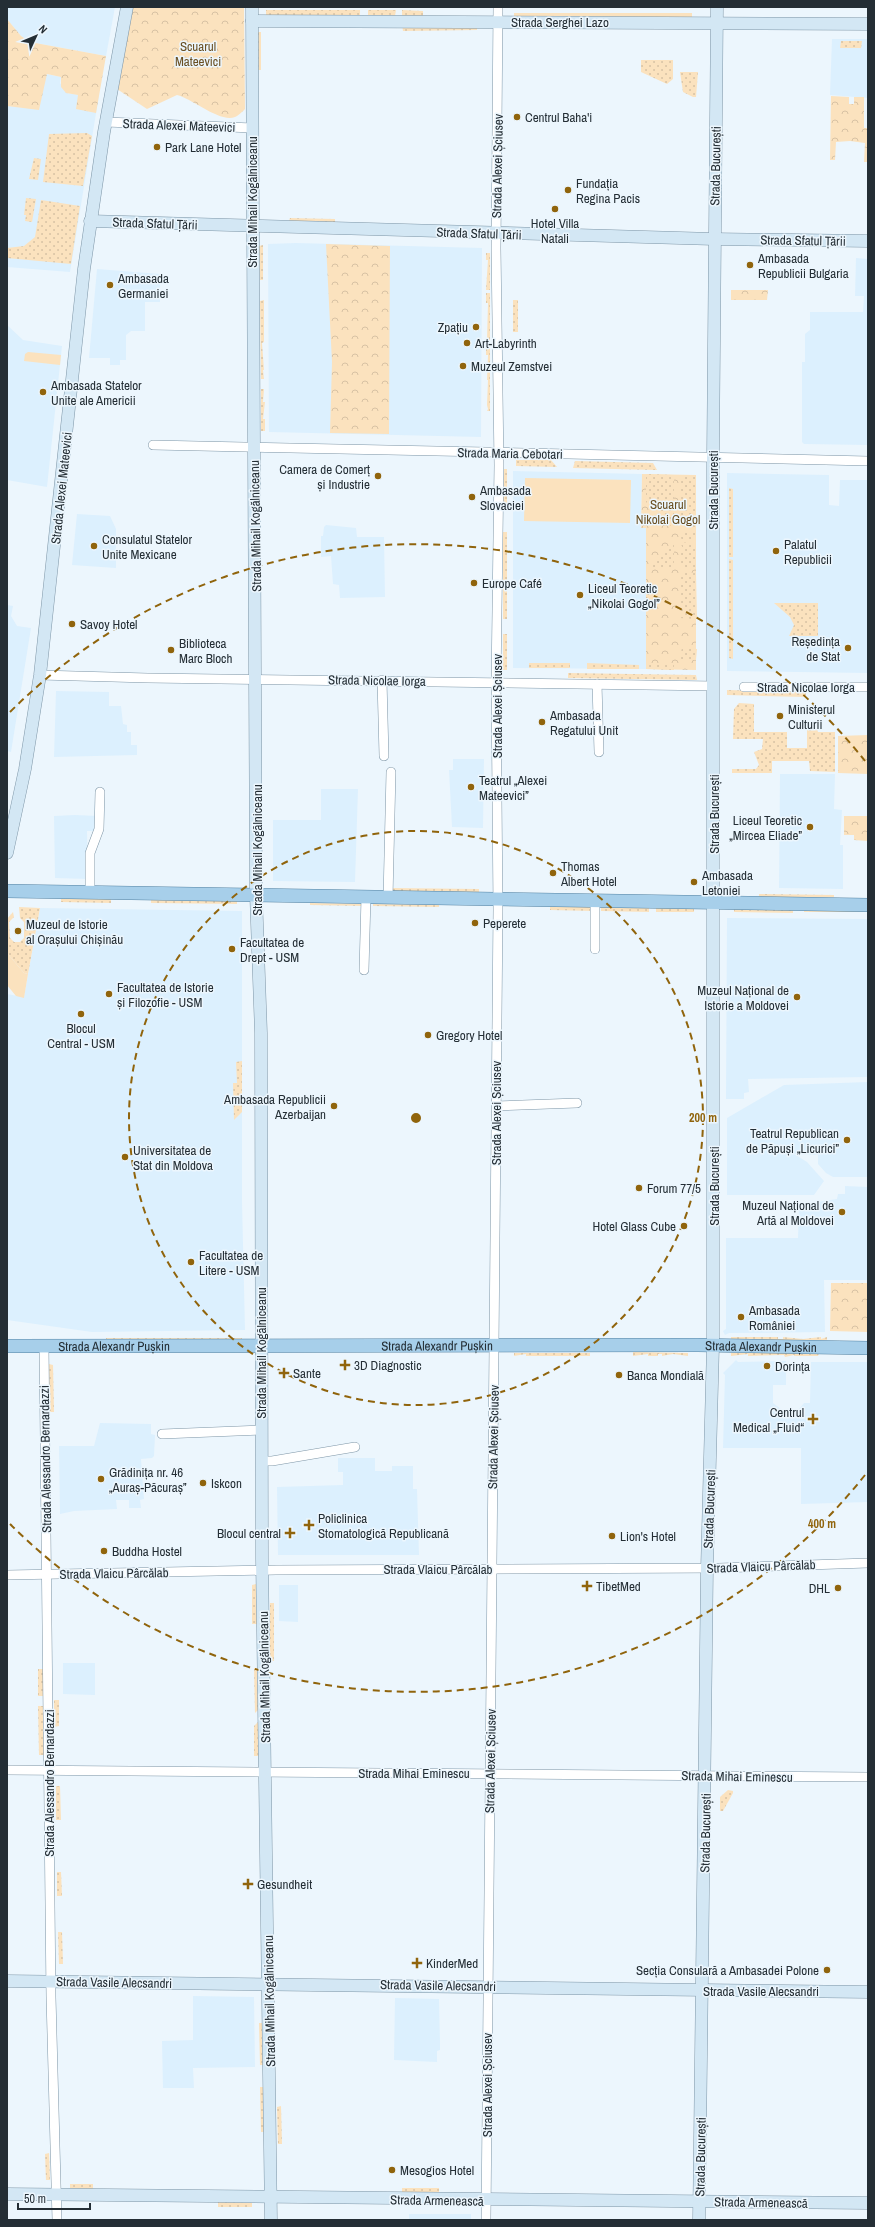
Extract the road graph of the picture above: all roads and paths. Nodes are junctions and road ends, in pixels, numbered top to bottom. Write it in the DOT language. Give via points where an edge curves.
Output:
graph roads {
  1 [pos="127,7"];
  2 [pos="252,7"];
  3 [pos="498,7"];
  4 [pos="717,7"];
  5 [pos="252,21"];
  6 [pos="498,21"];
  7 [pos="716,23"];
  8 [pos="868,24"];
  9 [pos="106,122"];
  10 [pos="252,128"];
  11 [pos="90,221"];
  12 [pos="252,226"];
  13 [pos="496,233"];
  14 [pos="714,239"];
  15 [pos="868,241"];
  16 [pos="153,445"];
  17 [pos="254,447"];
  18 [pos="499,453"];
  19 [pos="713,456"];
  20 [pos="868,461"];
  21 [pos="40,675"];
  22 [pos="256,678"];
  23 [pos="382,680"];
  24 [pos="496,682"];
  25 [pos="597,684"];
  26 [pos="714,686"];
  27 [pos="744,687"];
  28 [pos="868,687"];
  29 [pos="599,752"];
  30 [pos="384,756"];
  31 [pos="391,772"];
  32 [pos="100,792"];
  33 [pos="7,853"];
  34 [pos="7,891"];
  35 [pos="90,893"];
  36 [pos="256,895"];
  37 [pos="366,897"];
  38 [pos="388,898"];
  39 [pos="498,900"];
  40 [pos="595,900"];
  41 [pos="714,903"];
  42 [pos="868,905"];
  43 [pos="595,949"];
  44 [pos="364,970"];
  45 [pos="577,1103"];
  46 [pos="497,1106"];
  47 [pos="261,1344"];
  48 [pos="494,1345"];
  49 [pos="7,1346"];
  50 [pos="44,1346"];
  51 [pos="713,1346"];
  52 [pos="868,1348"];
  53 [pos="261,1430"];
  54 [pos="162,1434"];
  55 [pos="355,1447"];
  56 [pos="261,1461"];
  57 [pos="868,1563"];
  58 [pos="492,1568"];
  59 [pos="707,1568"];
  60 [pos="262,1571"];
  61 [pos="7,1575"];
  62 [pos="47,1575"];
  63 [pos="7,1770"];
  64 [pos="49,1771"];
  65 [pos="265,1772"];
  66 [pos="490,1773"];
  67 [pos="706,1776"];
  68 [pos="868,1777"];
  69 [pos="7,1980"];
  70 [pos="51,1981"];
  71 [pos="268,1984"];
  72 [pos="488,1986"];
  73 [pos="701,1991"];
  74 [pos="868,1992"];
  75 [pos="7,2194"];
  76 [pos="56,2195"];
  77 [pos="270,2197"];
  78 [pos="486,2201"];
  79 [pos="699,2201"];
  80 [pos="868,2203"];
  81 [pos="57,2220"];
  82 [pos="271,2220"];
  83 [pos="486,2220"];
  84 [pos="699,2220"];
  1 -- 9 [label="main road, Strada Alexei Mateevici"];
  2 -- 5 [label="main road, Strada Mihail Kogălniceanu"];
  3 -- 6 [label="street, Strada Alexei Șciusev"];
  4 -- 7 [label="main road, Strada București"];
  5 -- 6 [label="main road, Strada Serghei Lazo"];
  5 -- 10 [label="main road, Strada Mihail Kogălniceanu"];
  6 -- 7 [label="main road, Strada Serghei Lazo"];
  6 -- 13 [label="street, Strada Alexei Șciusev"];
  7 -- 8 [label="main road, Strada Serghei Lazo"];
  7 -- 14 [label="main road, Strada București"];
  9 -- 10 [label="street, Strada Alexei Mateevici"];
  9 -- 11 [label="main road, Strada Alexei Mateevici"];
  10 -- 12 [label="main road, Strada Mihail Kogălniceanu"];
  11 -- 12 [label="main road, Strada Sfatul Țării"];
  11 -- 21 [label="main road, Strada Alexei Mateevici"];
  12 -- 13 [label="main road, Strada Sfatul Țării"];
  12 -- 17 [label="main road, Strada Mihail Kogălniceanu"];
  13 -- 14 [label="main road, Strada Sfatul Țării"];
  13 -- 18 [label="street, Strada Alexei Șciusev"];
  14 -- 15 [label="main road, Strada Sfatul Țării"];
  14 -- 19 [label="main road, Strada București"];
  16 -- 17 [label="street, Strada Maria Cebotari"];
  17 -- 18 [label="street, Strada Maria Cebotari"];
  17 -- 22 [label="main road, Strada Mihail Kogălniceanu"];
  18 -- 19 [label="street, Strada Maria Cebotari"];
  18 -- 24 [label="street, Strada Alexei Șciusev"];
  19 -- 20 [label="street, Strada Maria Cebotari"];
  19 -- 26 [label="main road, Strada București"];
  21 -- 22 [label="street, Strada Nicolae Iorga"];
  21 -- 33 [label="main road, Strada Alexei Mateevici" via="25,769"];
  22 -- 23 [label="street, Strada Nicolae Iorga"];
  22 -- 36 [label="main road, Strada Mihail Kogălniceanu"];
  23 -- 24 [label="street, Strada Nicolae Iorga"];
  23 -- 30 [label="street"];
  24 -- 25 [label="street, Strada Nicolae Iorga"];
  24 -- 39 [label="street, Strada Alexei Șciusev"];
  25 -- 26 [label="street, Strada Nicolae Iorga"];
  25 -- 29 [label="street"];
  26 -- 41 [label="main road, Strada București"];
  27 -- 28 [label="street, Strada Nicolae Iorga"];
  31 -- 38 [label="street"];
  32 -- 35 [label="street" via="99,829 90,853"];
  34 -- 35 [label="main road"];
  35 -- 36 [label="main road"];
  36 -- 37 [label="main road"];
  36 -- 47 [label="main road, Strada Mihail Kogălniceanu" via="261,1033"];
  37 -- 38 [label="main road"];
  37 -- 44 [label="street"];
  38 -- 39 [label="main road"];
  39 -- 40 [label="main road"];
  39 -- 46 [label="street, Strada Alexei Șciusev"];
  40 -- 41 [label="main road"];
  40 -- 43 [label="street"];
  41 -- 42 [label="main road"];
  41 -- 51 [label="main road, Strada București"];
  45 -- 46 [label="street"];
  46 -- 48 [label="street, Strada Alexei Șciusev"];
  47 -- 48 [label="main road, Strada Alexandr Pușkin"];
  47 -- 50 [label="main road, Strada Alexandr Pușkin"];
  47 -- 53 [label="main road, Strada Mihail Kogălniceanu"];
  48 -- 51 [label="main road, Strada Alexandr Pușkin"];
  48 -- 58 [label="street, Strada Alexei Șciusev"];
  49 -- 50 [label="main road, Strada Alexandr Pușkin"];
  50 -- 62 [label="street, Strada Alessandro Bernardazzi"];
  51 -- 52 [label="main road, Strada Alexandr Pușkin"];
  51 -- 59 [label="main road, Strada București"];
  53 -- 54 [label="street"];
  53 -- 56 [label="main road, Strada Mihail Kogălniceanu"];
  55 -- 56 [label="street"];
  56 -- 60 [label="main road, Strada Mihail Kogălniceanu"];
  57 -- 59 [label="street, Strada Vlaicu Pârcălab"];
  58 -- 59 [label="street, Strada Vlaicu Pârcălab"];
  58 -- 60 [label="street, Strada Vlaicu Pârcălab"];
  58 -- 66 [label="street, Strada Alexei Șciusev"];
  59 -- 67 [label="main road, Strada București"];
  60 -- 62 [label="street, Strada Vlaicu Pârcălab"];
  60 -- 65 [label="main road, Strada Mihail Kogălniceanu"];
  61 -- 62 [label="street, Strada Vlaicu Pârcălab"];
  62 -- 64 [label="street, Strada Alessandro Bernardazzi"];
  63 -- 64 [label="street, Strada Mihai Eminescu"];
  64 -- 65 [label="street, Strada Mihai Eminescu"];
  64 -- 70 [label="street, Strada Alessandro Bernardazzi"];
  65 -- 66 [label="street, Strada Mihai Eminescu"];
  65 -- 71 [label="main road, Strada Mihail Kogălniceanu"];
  66 -- 67 [label="street, Strada Mihai Eminescu"];
  66 -- 72 [label="street, Strada Alexei Șciusev"];
  67 -- 68 [label="street, Strada Mihai Eminescu"];
  67 -- 73 [label="main road, Strada București"];
  69 -- 70 [label="main road, Strada Vasile Alecsandri"];
  70 -- 71 [label="main road, Strada Vasile Alecsandri"];
  70 -- 76 [label="street, Strada Alessandro Bernardazzi"];
  71 -- 72 [label="main road, Strada Vasile Alecsandri"];
  71 -- 77 [label="main road, Strada Mihail Kogălniceanu"];
  72 -- 73 [label="main road, Strada Vasile Alecsandri"];
  72 -- 78 [label="street, Strada Alexei Șciusev"];
  73 -- 74 [label="main road, Strada Vasile Alecsandri"];
  73 -- 79 [label="main road, Strada București"];
  75 -- 76 [label="main road, Strada Armenească"];
  76 -- 77 [label="main road, Strada Armenească"];
  76 -- 81 [label="street, Strada Alessandro Bernardazzi"];
  77 -- 78 [label="main road, Strada Armenească"];
  77 -- 82 [label="main road, Strada Mihail Kogălniceanu"];
  78 -- 79 [label="main road, Strada Armenească"];
  78 -- 83 [label="street, Strada Alexei Șciusev"];
  79 -- 80 [label="main road, Strada Armenească"];
  79 -- 84 [label="main road, Strada București"];
}
